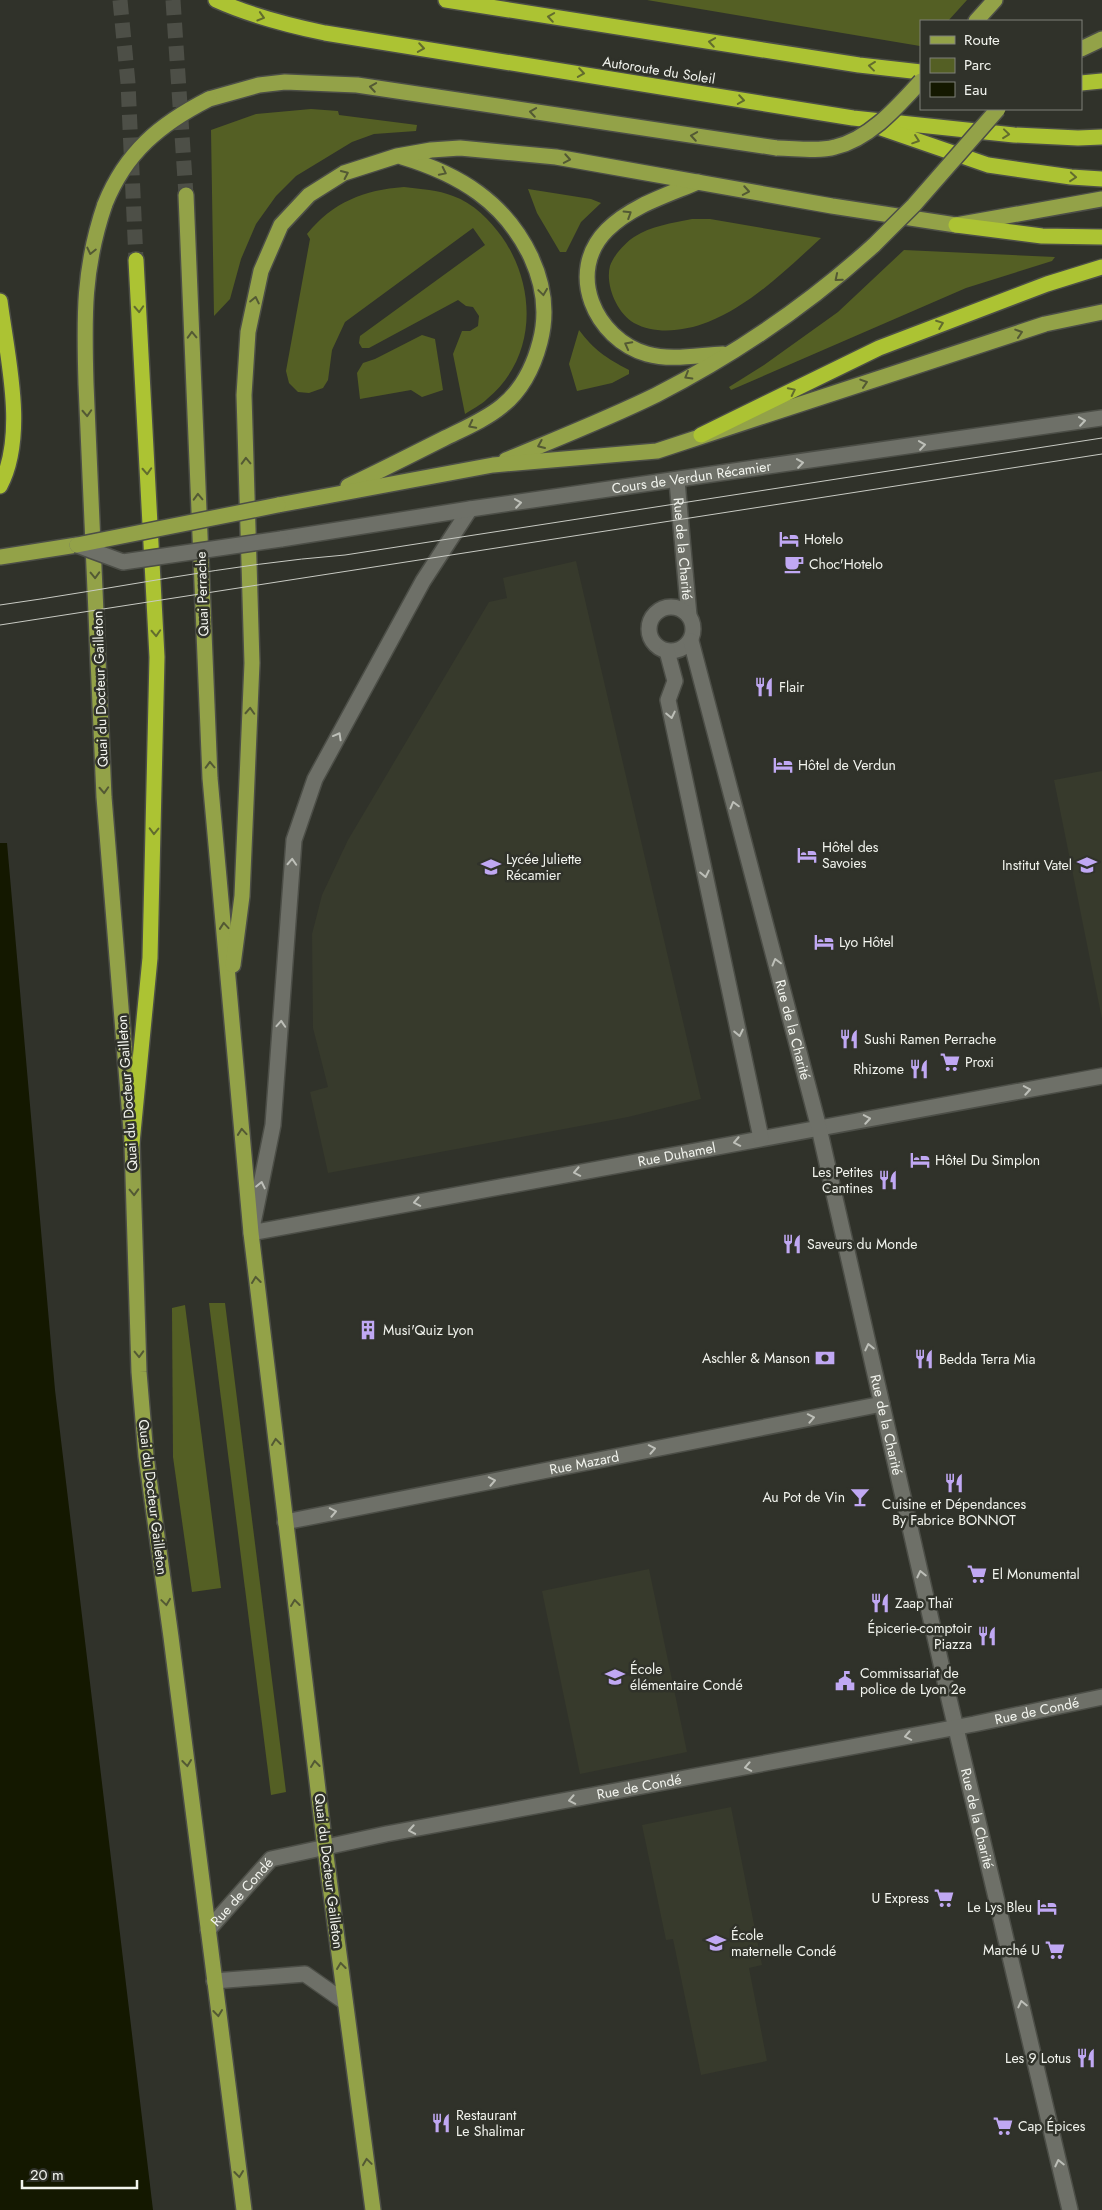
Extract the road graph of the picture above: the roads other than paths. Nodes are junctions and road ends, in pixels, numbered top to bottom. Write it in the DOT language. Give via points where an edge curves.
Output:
graph roads {
  1 [pos="216,0"];
  2 [pos="446,0"];
  3 [pos="995,0"];
  4 [pos="977,20"];
  5 [pos="1102,39"];
  6 [pos="1082,49"];
  7 [pos="920,72"];
  8 [pos="1102,81"];
  9 [pos="920,82"];
  10 [pos="1082,83"];
  11 [pos="997,110"];
  12 [pos="854,118"];
  13 [pos="1102,137"];
  14 [pos="397,156"];
  15 [pos="1102,179"];
  16 [pos="698,182"];
  17 [pos="186,195"];
  18 [pos="1102,199"];
  19 [pos="956,225"];
  20 [pos="1102,236"];
  21 [pos="136,260"];
  22 [pos="1102,267"];
  23 [pos="0,301"];
  24 [pos="1102,312"];
  25 [pos="728,354"];
  26 [pos="1102,418"];
  27 [pos="701,436"];
  28 [pos="493,465"];
  29 [pos="677,481"];
  30 [pos="0,486"];
  31 [pos="331,495"];
  32 [pos="470,509"];
  33 [pos="77,545"];
  34 [pos="0,556"];
  35 [pos="689,616"];
  36 [pos="691,640"];
  37 [pos="667,651"];
  38 [pos="230,992"];
  39 [pos="1102,1076"];
  40 [pos="819,1128"];
  41 [pos="761,1138"];
  42 [pos="132,1143"];
  43 [pos="250,1233"];
  44 [pos="882,1404"];
  45 [pos="285,1522"];
  46 [pos="1102,1697"];
  47 [pos="956,1727"];
  48 [pos="324,1848"];
  49 [pos="208,1930"];
  50 [pos="214,1981"];
  51 [pos="345,2002"];
  52 [pos="244,2210"];
  53 [pos="374,2210"];
  54 [pos="1070,2210"];
  1 -- 12 [label="highway, Autoroute du Soleil, one-way" via="269,20 325,32"];
  7 -- 2 [label="highway, one-way"];
  3 -- 4 [label="main road"];
  5 -- 6 [label="main road"];
  8 -- 10 [label="highway"];
  9 -- 42 [label="main road, Quai du Docteur Gailleton, one-way, bridge" via="900,104 856,138 835,147 777,148 357,85 286,82 242,89 209,99 170,122 144,143 120,172 95,233 89,261 84,325 104,797"];
  11 -- 25 [label="main road, one-way, bridge" via="914,205 836,280"];
  12 -- 13 [label="highway, Autoroute du Soleil, one-way" via="1014,135"];
  12 -- 15 [label="highway, one-way" via="988,165"];
  14 -- 16 [label="main road, one-way" via="431,150 484,149 556,157"];
  14 -- 31 [label="main road, one-way" via="451,176 478,192 509,219 521,236 542,284 543,331 528,374 504,405 479,421"];
  38 -- 14 [label="main road, one-way" via="242,896 252,663 244,395 248,332 261,272 281,225 309,195 344,173"];
  16 -- 19 [label="main road, one-way"];
  25 -- 16 [label="main road, one-way" via="662,356 626,345 599,320 588,288 592,254 606,231 635,210"];
  38 -- 17 [label="main road, Quai Perrache, one-way" via="210,778"];
  18 -- 19 [label="main road"];
  19 -- 20 [label="highway" via="1042,236"];
  21 -- 42 [label="highway, one-way" via="157,657 150,958"];
  27 -- 22 [label="highway, one-way" via="879,348 1047,284"];
  23 -- 30 [label="highway" via="13,427 6,475"];
  27 -- 24 [label="main road, one-way" via="1045,324"];
  25 -- 28 [label="main road, one-way" via="657,394"];
  29 -- 26 [label="street, Cours de Verdun Récamier, one-way"];
  27 -- 28 [label="main road" via="656,451"];
  28 -- 31 [label="main road"];
  32 -- 29 [label="street, Cours de Verdun Récamier, one-way"];
  29 -- 35 [label="street, Rue de la Charité"];
  31 -- 33 [label="main road, bridge"];
  32 -- 33 [label="street, Cours de Verdun Récamier, bridge" via="123,562"];
  43 -- 32 [label="street, Quai du Docteur Gailleton, one-way" via="273,1125 294,840 315,779 423,581"];
  33 -- 34 [label="main road"];
  35 -- 36 [label="street" via="694,628"];
  35 -- 37 [label="street" via="678,608 670,607 663,608 652,618 650,638"];
  36 -- 37 [label="street" via="681,650"];
  40 -- 36 [label="street, Rue de la Charité, one-way"];
  37 -- 41 [label="street, one-way" via="675,681 668,700"];
  43 -- 38 [label="main road, Quai du Docteur Gailleton, one-way"];
  40 -- 39 [label="street, Rue Duhamel, one-way"];
  40 -- 41 [label="street, Rue Duhamel"];
  44 -- 40 [label="street, Rue de la Charité, one-way"];
  41 -- 43 [label="street, Rue Duhamel, one-way"];
  42 -- 49 [label="main road, Quai du Docteur Gailleton, one-way" via="139,1372 146,1456"];
  45 -- 43 [label="main road, Quai du Docteur Gailleton, one-way"];
  45 -- 44 [label="street, Rue Mazard, one-way"];
  47 -- 44 [label="street, Rue de la Charité, one-way"];
  48 -- 45 [label="main road, Quai du Docteur Gailleton, one-way"];
  46 -- 47 [label="street, Rue de Condé"];
  47 -- 48 [label="street, Rue de Condé, one-way"];
  54 -- 47 [label="street, Rue de la Charité, one-way"];
  48 -- 49 [label="street, Rue de Condé" via="271,1858"];
  51 -- 48 [label="main road, Quai du Docteur Gailleton, one-way"];
  49 -- 50 [label="main road, Quai du Docteur Gailleton"];
  50 -- 51 [label="street" via="305,1974"];
  50 -- 52 [label="main road, Quai du Docteur Gailleton, one-way"];
  53 -- 51 [label="main road, Quai du Docteur Gailleton, one-way"];
}
